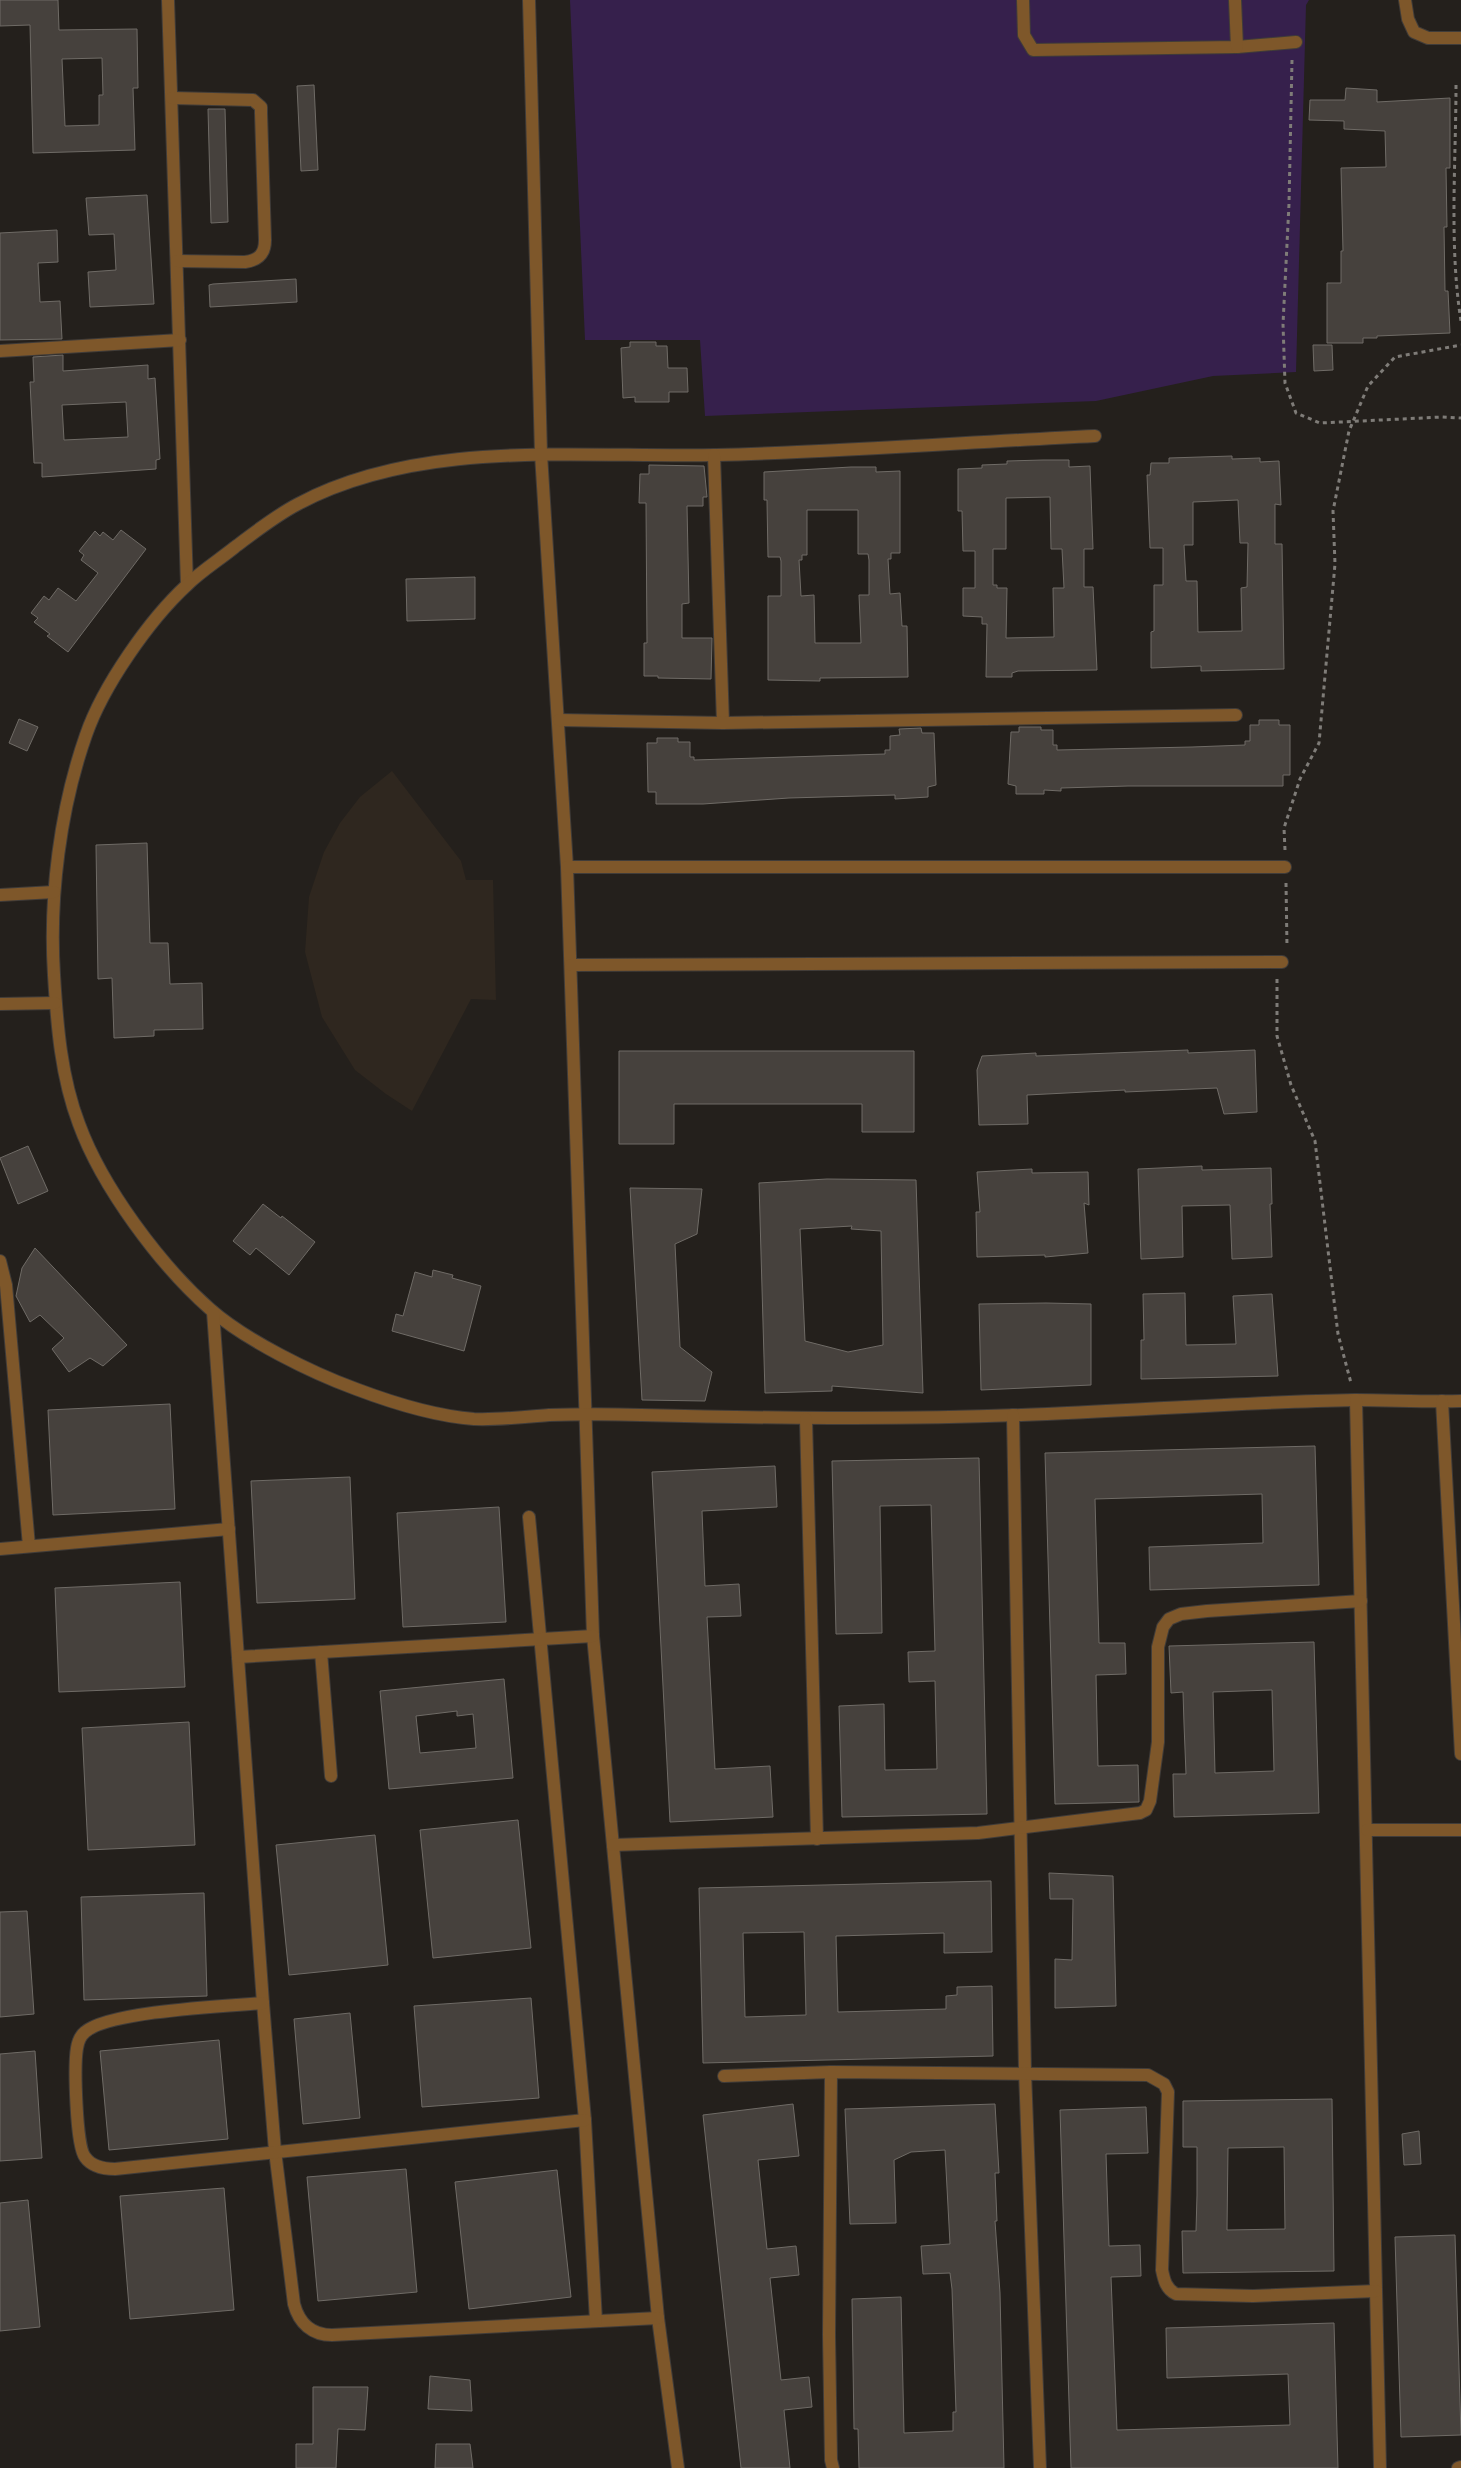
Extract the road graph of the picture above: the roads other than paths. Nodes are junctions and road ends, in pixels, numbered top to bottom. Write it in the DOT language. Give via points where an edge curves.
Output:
graph roads {
  1 [pos="168,0"];
  2 [pos="530,0"];
  3 [pos="1023,0"];
  4 [pos="1235,0"];
  5 [pos="1404,0"];
  6 [pos="1461,38"];
  7 [pos="1296,42"];
  8 [pos="1237,47"];
  9 [pos="172,98"];
  10 [pos="177,262"];
  11 [pos="180,340"];
  12 [pos="0,351"];
  13 [pos="1096,436"];
  14 [pos="541,454"];
  15 [pos="714,455"];
  16 [pos="187,585"];
  17 [pos="1236,715"];
  18 [pos="559,720"];
  19 [pos="723,723"];
  20 [pos="567,867"];
  21 [pos="1285,867"];
  22 [pos="54,892"];
  23 [pos="0,895"];
  24 [pos="1282,962"];
  25 [pos="571,965"];
  26 [pos="55,1003"];
  27 [pos="0,1004"];
  28 [pos="0,1261"];
  29 [pos="213,1312"];
  30 [pos="1356,1400"];
  31 [pos="1461,1401"];
  32 [pos="1442,1402"];
  33 [pos="587,1414"];
  34 [pos="1013,1415"];
  35 [pos="806,1420"];
  36 [pos="529,1517"];
  37 [pos="229,1529"];
  38 [pos="29,1546"];
  39 [pos="0,1548"];
  40 [pos="1361,1601"];
  41 [pos="594,1636"];
  42 [pos="541,1638"];
  43 [pos="321,1652"];
  44 [pos="238,1657"];
  45 [pos="1461,1754"];
  46 [pos="331,1776"];
  47 [pos="1022,1826"];
  48 [pos="1366,1830"];
  49 [pos="1461,1830"];
  50 [pos="818,1839"];
  51 [pos="613,1846"];
  52 [pos="263,2002"];
  53 [pos="831,2072"];
  54 [pos="1025,2072"];
  55 [pos="724,2076"];
  56 [pos="584,2120"];
  57 [pos="275,2151"];
  58 [pos="1376,2291"];
  59 [pos="658,2318"];
  60 [pos="596,2321"];
  61 [pos="678,2468"];
  62 [pos="833,2468"];
  63 [pos="1040,2468"];
  64 [pos="1380,2468"];
  1 -- 9 [label="street"];
  2 -- 14 [label="street"];
  3 -- 8 [label="street" via="1024,35 1033,50"];
  4 -- 8 [label="street"];
  5 -- 6 [label="street" via="1414,32 1428,38"];
  7 -- 8 [label="street"];
  9 -- 10 [label="street"];
  9 -- 10 [label="street" via="253,100 261,107 265,248 261,256 245,262"];
  10 -- 11 [label="street"];
  11 -- 12 [label="street"];
  11 -- 16 [label="street"];
  13 -- 15 [label="street"];
  14 -- 15 [label="street"];
  14 -- 16 [label="street" via="387,470 338,487 298,504 267,524"];
  14 -- 18 [label="street"];
  15 -- 19 [label="street"];
  16 -- 22 [label="street" via="137,643 108,688 87,733 63,833"];
  17 -- 19 [label="street"];
  18 -- 19 [label="street"];
  18 -- 20 [label="street"];
  20 -- 21 [label="street"];
  20 -- 25 [label="street"];
  22 -- 23 [label="street"];
  22 -- 26 [label="street"];
  24 -- 25 [label="street"];
  25 -- 33 [label="street"];
  26 -- 27 [label="street"];
  26 -- 29 [label="street" via="68,1089 95,1161 115,1196 143,1234"];
  28 -- 38 [label="street" via="6,1285"];
  29 -- 33 [label="street" via="276,1353 350,1388 423,1410 477,1419"];
  29 -- 37 [label="street"];
  30 -- 32 [label="street"];
  30 -- 34 [label="street"];
  30 -- 40 [label="street"];
  31 -- 32 [label="street"];
  32 -- 45 [label="street"];
  33 -- 35 [label="street"];
  33 -- 41 [label="street"];
  34 -- 35 [label="street"];
  34 -- 47 [label="street"];
  35 -- 50 [label="street"];
  36 -- 42 [label="street"];
  37 -- 38 [label="street"];
  37 -- 44 [label="street"];
  38 -- 39 [label="street"];
  40 -- 47 [label="street" via="1198,1612 1169,1619 1163,1627 1158,1647 1158,1742 1146,1810"];
  40 -- 48 [label="street"];
  41 -- 42 [label="street"];
  41 -- 51 [label="street"];
  42 -- 43 [label="street"];
  42 -- 56 [label="street"];
  43 -- 44 [label="street"];
  43 -- 46 [label="street"];
  44 -- 52 [label="street"];
  47 -- 50 [label="street" via="978,1833"];
  47 -- 54 [label="street"];
  48 -- 49 [label="street"];
  48 -- 58 [label="street"];
  50 -- 51 [label="street"];
  51 -- 59 [label="street"];
  52 -- 57 [label="street"];
  52 -- 57 [label="street" via="130,2016 93,2026 83,2033 76,2050 78,2126 80,2150 85,2158 103,2169"];
  53 -- 54 [label="street"];
  53 -- 55 [label="street"];
  53 -- 62 [label="street" via="829,2335 830,2460"];
  54 -- 58 [label="street" via="1138,2073 1164,2084 1168,2092 1162,2270 1165,2283 1173,2292 1253,2296"];
  54 -- 63 [label="street"];
  56 -- 57 [label="street"];
  56 -- 60 [label="street"];
  57 -- 60 [label="street" via="294,2304 301,2322 314,2332 332,2335"];
  58 -- 64 [label="street"];
  59 -- 60 [label="street"];
  59 -- 61 [label="street"];
}
